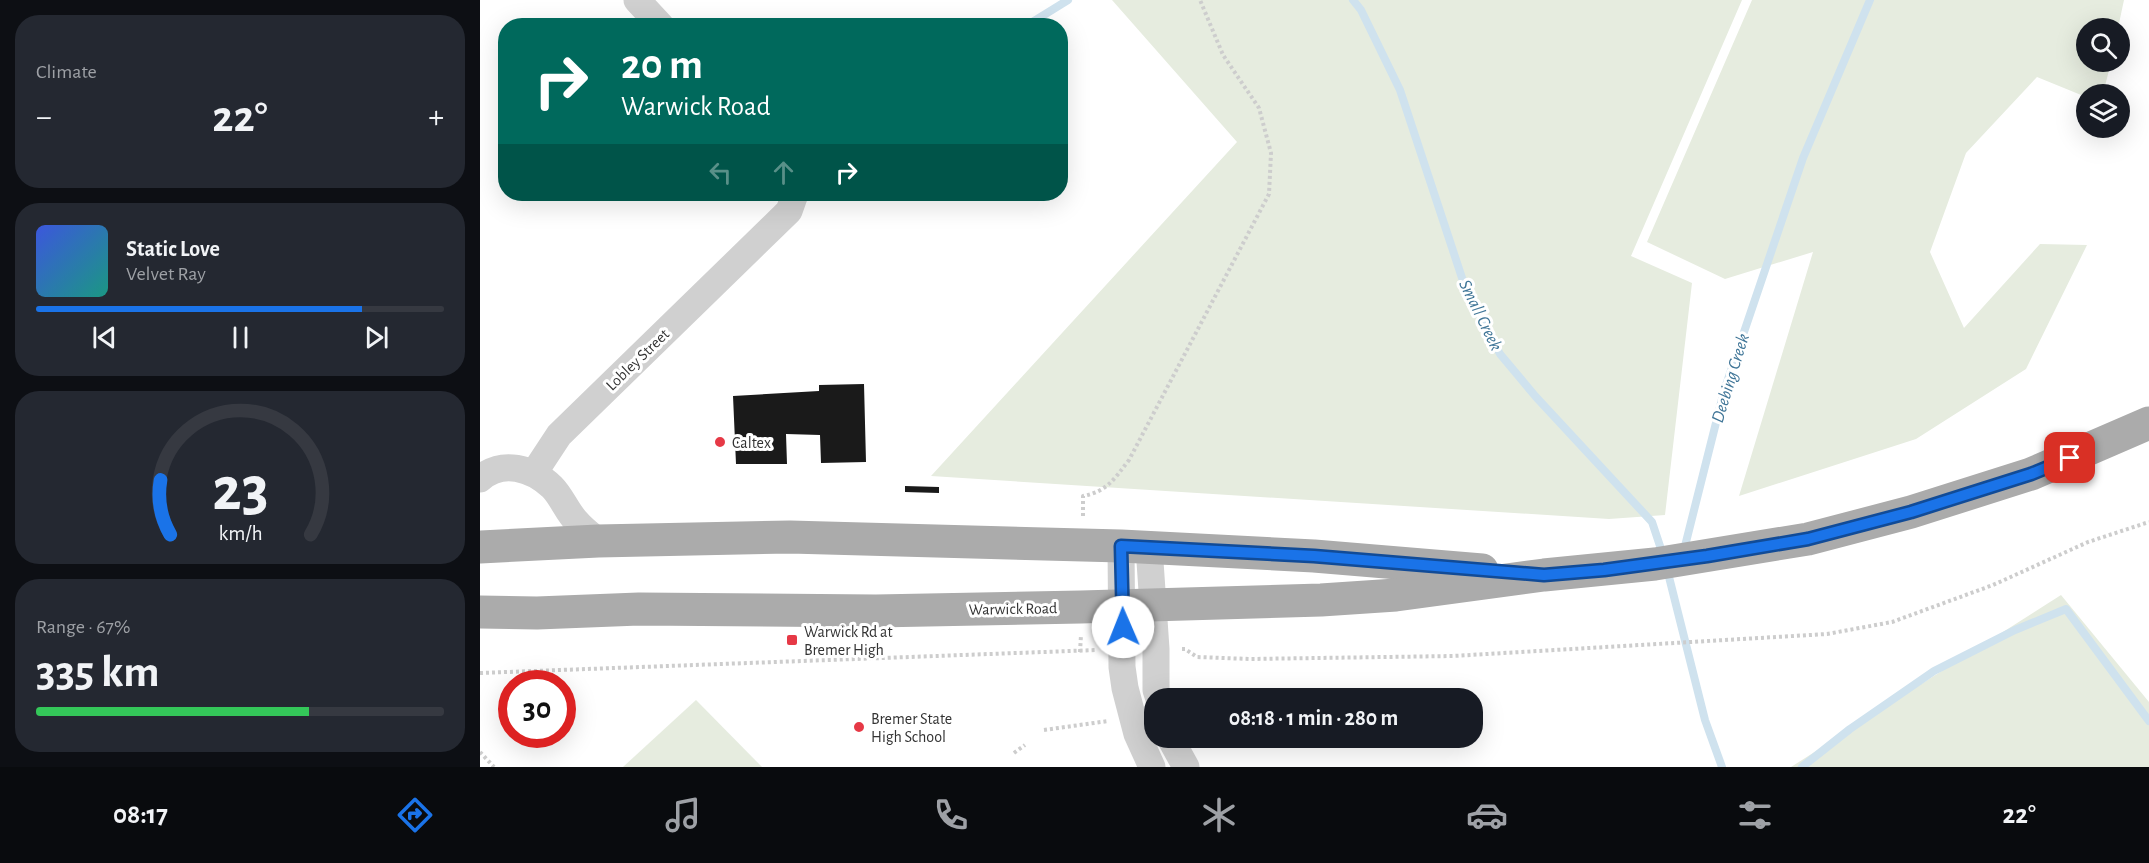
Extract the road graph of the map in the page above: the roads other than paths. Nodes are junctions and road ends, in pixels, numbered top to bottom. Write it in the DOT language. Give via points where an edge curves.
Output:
graph roads {
  1 [pos="637,0"];
  2 [pos="654,18"];
  3 [pos="792,202"];
  4 [pos="2149,423"];
  5 [pos="534,473"];
  6 [pos="480,479"];
  7 [pos="598,541"];
  8 [pos="480,547"];
  9 [pos="1135,547"];
  10 [pos="1544,575"];
  11 [pos="480,592"];
  12 [pos="1137,606"];
  13 [pos="480,612"];
  14 [pos="537,613"];
  15 [pos="1156,688"];
  16 [pos="1176,748"];
  17 [pos="1152,767"];
  18 [pos="1186,767"];
  1 -- 2 [label="street"];
  3 -- 5 [label="street, Lobley Street" via="568,426"];
  4 -- 10 [label="main road, Warwick Road" via="2031,474 1808,539 1707,556"];
  5 -- 6 [label="street" via="516,467 500,468"];
  5 -- 7 [label="street" via="553,488 577,522"];
  7 -- 8 [label="main road, Warwick Road"];
  7 -- 9 [label="main road, Warwick Road" via="790,537"];
  9 -- 10 [label="main road, Warwick Road" via="1314,556"];
  9 -- 12 [label="street"];
  10 -- 12 [label="main road, Warwick Road" via="1386,596"];
  11 -- 14 [label="main road"];
  12 -- 14 [label="main road, Warwick Road"];
  12 -- 15 [label="street" via="1156,649"];
  12 -- 17 [label="street" via="1122,667 1137,734"];
  13 -- 14 [label="main road, Warwick Road"];
  16 -- 18 [label="street"];
}
